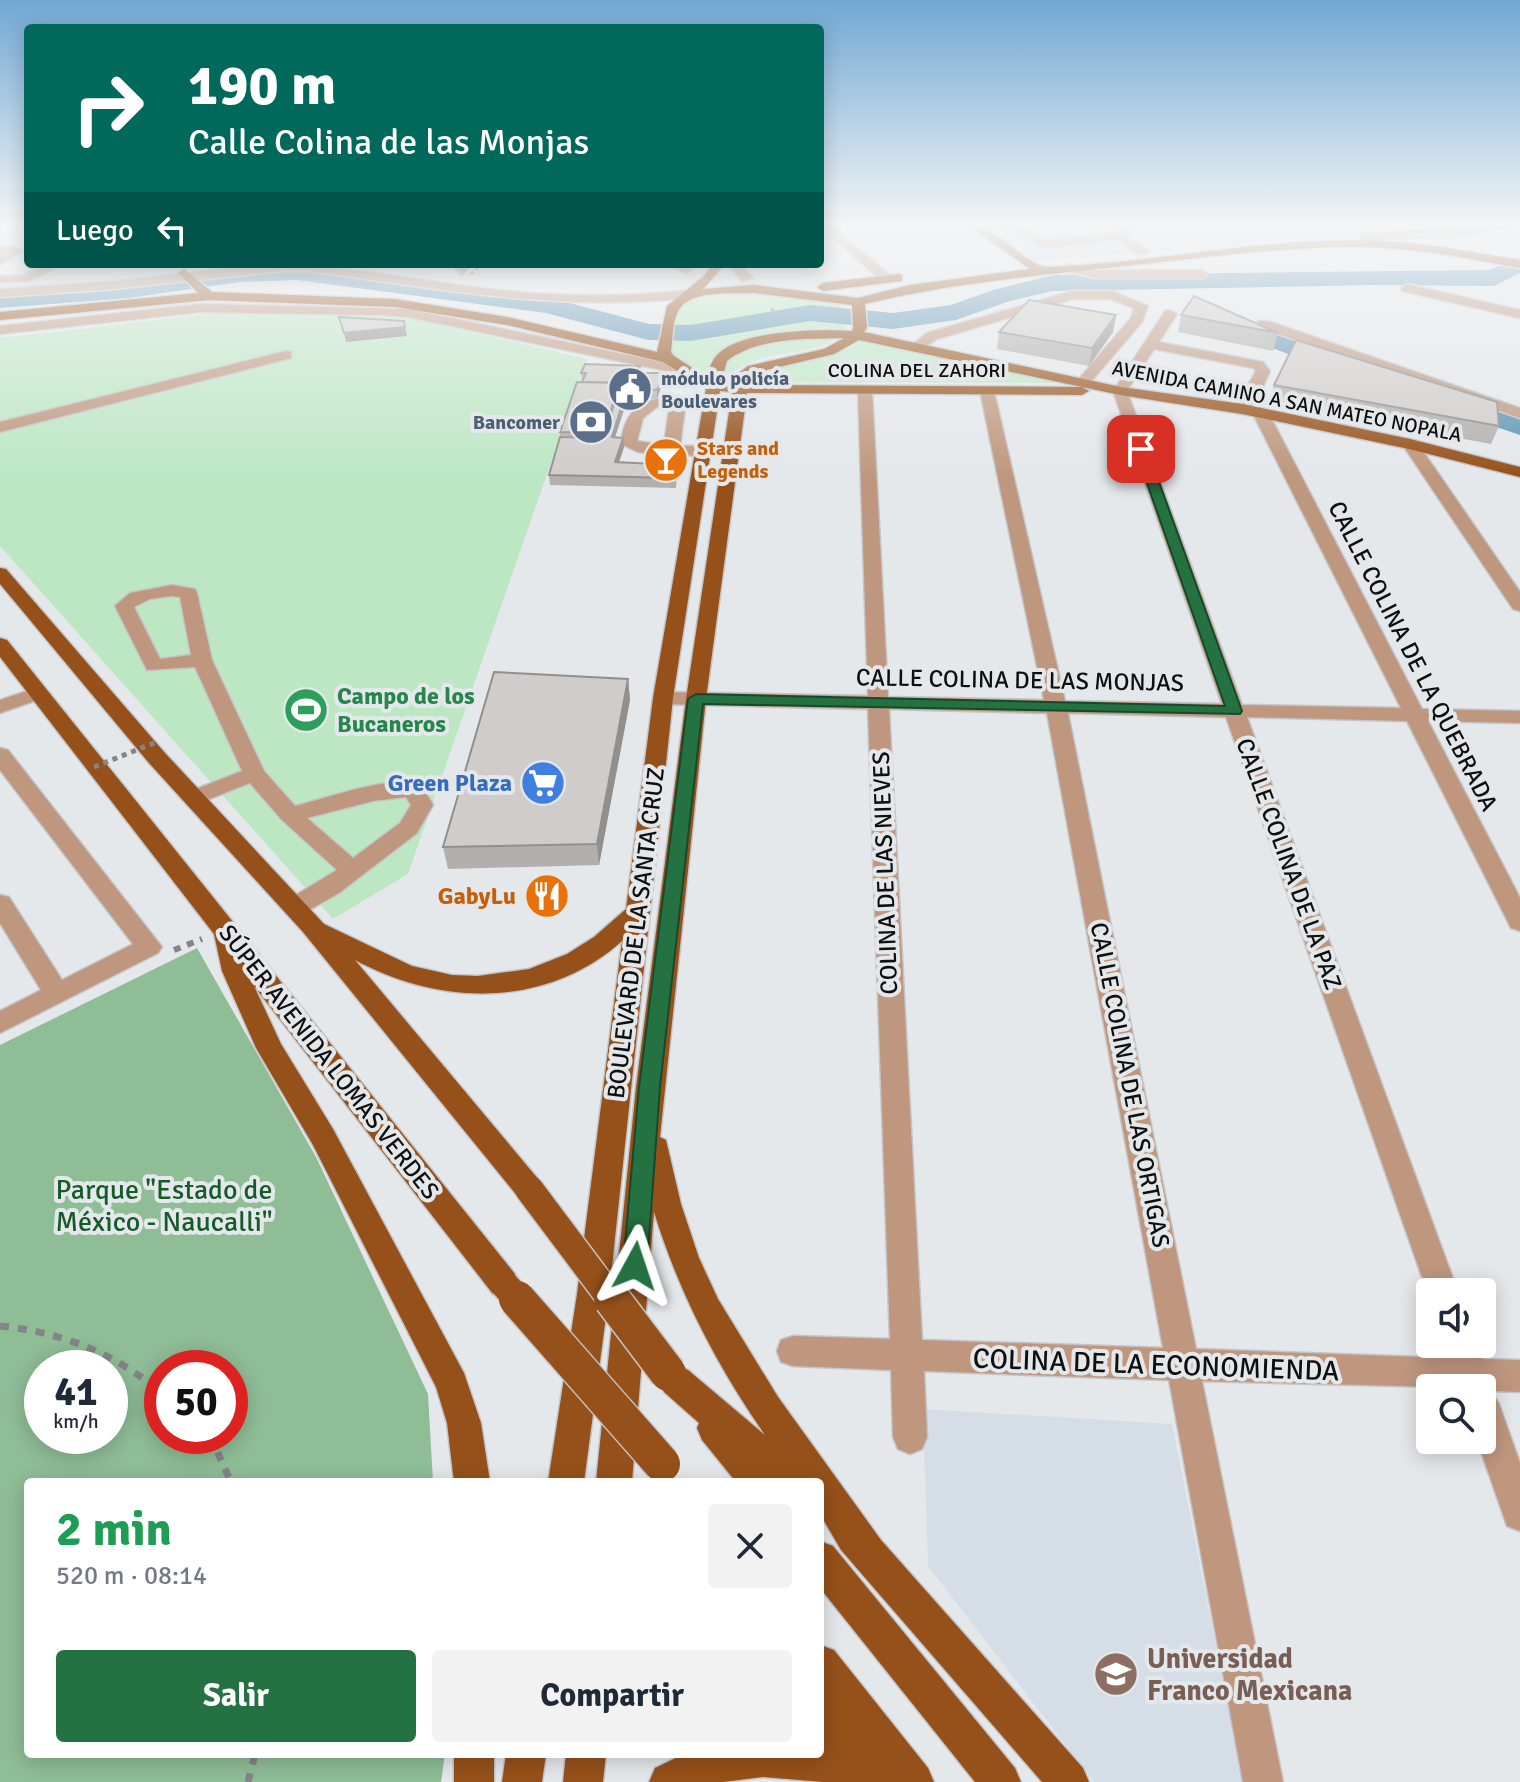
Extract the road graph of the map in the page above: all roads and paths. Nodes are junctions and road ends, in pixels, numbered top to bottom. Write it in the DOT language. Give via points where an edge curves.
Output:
graph roads {
  1 [pos="58,309"];
  2 [pos="190,309"];
  3 [pos="271,309"];
  4 [pos="441,309"];
  5 [pos="673,309"];
  6 [pos="770,309"];
  7 [pos="833,309"];
  8 [pos="875,309"];
  9 [pos="1028,309"];
  10 [pos="1140,309"];
  11 [pos="1499,309"];
  12 [pos="1170,314"];
  13 [pos="1520,314"];
  14 [pos="0,316"];
  15 [pos="858,319"];
  16 [pos="796,321"];
  17 [pos="1263,324"];
  18 [pos="0,330"];
  19 [pos="1150,344"];
  20 [pos="916,347"];
  21 [pos="286,355"];
  22 [pos="668,359"];
  23 [pos="681,370"];
  24 [pos="1084,381"];
  25 [pos="714,386"];
  26 [pos="740,389"];
  27 [pos="865,390"];
  28 [pos="987,391"];
  29 [pos="1120,391"];
  30 [pos="1251,411"];
  31 [pos="1520,413"];
  32 [pos="0,427"];
  33 [pos="1410,444"];
  34 [pos="704,451"];
  35 [pos="667,467"];
  36 [pos="1520,472"];
  37 [pos="0,573"];
  38 [pos="1520,605"];
  39 [pos="0,644"];
  40 [pos="202,660"];
  41 [pos="34,688"];
  42 [pos="0,695"];
  43 [pos="663,698"];
  44 [pos="696,699"];
  45 [pos="878,703"];
  46 [pos="0,707"];
  47 [pos="1056,707"];
  48 [pos="1234,711"];
  49 [pos="1413,715"];
  50 [pos="1520,717"];
  51 [pos="159,741"];
  52 [pos="0,755"];
  53 [pos="94,767"];
  54 [pos="254,774"];
  55 [pos="194,798"];
  56 [pos="290,815"];
  57 [pos="353,871"];
  58 [pos="0,903"];
  59 [pos="295,907"];
  60 [pos="639,911"];
  61 [pos="1520,922"];
  62 [pos="223,926"];
  63 [pos="312,926"];
  64 [pos="57,994"];
  65 [pos="0,1023"];
  66 [pos="650,1087"];
  67 [pos="1437,1278"];
  68 [pos="0,1326"];
  69 [pos="793,1351"];
  70 [pos="906,1356"];
  71 [pos="1185,1365"];
  72 [pos="1416,1375"];
  73 [pos="1520,1376"];
  74 [pos="144,1377"];
  75 [pos="672,1377"];
  76 [pos="1496,1377"];
  77 [pos="910,1437"];
  78 [pos="1496,1444"];
  79 [pos="218,1454"];
  80 [pos="669,1475"];
  81 [pos="229,1478"];
  82 [pos="471,1478"];
  83 [pos="567,1478"];
  84 [pos="614,1478"];
  85 [pos="755,1478"];
  86 [pos="788,1478"];
  87 [pos="817,1478"];
  88 [pos="824,1488"];
  89 [pos="824,1510"];
  90 [pos="1520,1513"];
  91 [pos="866,1548"];
  92 [pos="824,1564"];
  93 [pos="824,1669"];
  94 [pos="824,1717"];
  95 [pos="254,1758"];
  96 [pos="474,1758"];
  97 [pos="525,1758"];
  98 [pos="586,1758"];
  99 [pos="741,1758"];
  100 [pos="797,1758"];
  101 [pos="865,1775"];
  102 [pos="248,1782"];
  103 [pos="474,1782"];
  104 [pos="522,1782"];
  105 [pos="583,1782"];
  106 [pos="669,1782"];
  107 [pos="914,1782"];
  108 [pos="1001,1782"];
  109 [pos="1069,1782"];
  110 [pos="1263,1782"];
  1 -- 14 [label="main road"];
  2 -- 18 [label="street"];
  3 -- 23 [label="street" via="408,313"];
  4 -- 22 [label="main road"];
  5 -- 22 [label="main road" via="664,342"];
  6 -- 16 [label="path"];
  7 -- 15 [label="main road"];
  8 -- 15 [label="main road"];
  9 -- 20 [label="street" via="932,336"];
  10 -- 24 [label="street"];
  11 -- 13 [label="street"];
  12 -- 19 [label="street"];
  15 -- 20 [label="main road, AVENIDA CAMINO A SAN MATEO NOPALA"];
  15 -- 25 [label="main road, BOULEVARD DE LA SANTA CRUZ" via="811,335 740,346 722,356"];
  15 -- 26 [label="main road" via="843,346 753,369"];
  17 -- 31 [label="street"];
  19 -- 29 [label="street"];
  19 -- 30 [label="street" via="1258,365 1263,371"];
  20 -- 24 [label="main road, AVENIDA CAMINO A SAN MATEO NOPALA"];
  21 -- 32 [label="street"];
  22 -- 23 [label="main road"];
  23 -- 25 [label="main road"];
  24 -- 29 [label="main road, AVENIDA CAMINO A SAN MATEO NOPALA"];
  25 -- 26 [label="main road, COLINA DEL ZAHORI"];
  25 -- 34 [label="main road, BOULEVARD DE LA SANTA CRUZ"];
  26 -- 27 [label="main road, COLINA DEL ZAHORI"];
  26 -- 44 [label="main road, BOULEVARD DE LA SANTA CRUZ"];
  27 -- 28 [label="main road, COLINA DEL ZAHORI"];
  27 -- 45 [label="street, COLINA DE LAS NIEVES"];
  28 -- 29 [label="main road, COLINA DEL ZAHORI"];
  28 -- 47 [label="street, CALLE COLINA DE LAS ORTIGAS"];
  29 -- 30 [label="main road, AVENIDA CAMINO A SAN MATEO NOPALA"];
  29 -- 48 [label="street, CALLE COLINA DE LA PAZ"];
  30 -- 33 [label="main road, AVENIDA CAMINO A SAN MATEO NOPALA"];
  30 -- 49 [label="street, CALLE COLINA DE LA QUEBRADA"];
  33 -- 36 [label="main road, AVENIDA CAMINO A SAN MATEO NOPALA"];
  33 -- 38 [label="street"];
  34 -- 35 [label="street" via="671,450"];
  34 -- 43 [label="main road, BOULEVARD DE LA SANTA CRUZ"];
  37 -- 55 [label="main road"];
  39 -- 41 [label="main road, SÚPER AVENIDA LOMAS VERDES"];
  40 -- 40 [label="street" via="188,593 131,598 124,606 154,666"];
  40 -- 54 [label="street"];
  41 -- 42 [label="street"];
  41 -- 46 [label="street"];
  41 -- 62 [label="main road, SÚPER AVENIDA LOMAS VERDES"];
  43 -- 44 [label="street, CALLE COLINA DE LAS MONJAS"];
  43 -- 60 [label="main road, BOULEVARD DE LA SANTA CRUZ"];
  44 -- 45 [label="street, CALLE COLINA DE LAS MONJAS"];
  44 -- 66 [label="main road, BOULEVARD DE LA SANTA CRUZ"];
  45 -- 47 [label="street, CALLE COLINA DE LAS MONJAS"];
  45 -- 70 [label="street, COLINA DE LAS NIEVES"];
  47 -- 48 [label="street, CALLE COLINA DE LAS MONJAS"];
  47 -- 71 [label="street, CALLE COLINA DE LAS ORTIGAS"];
  48 -- 49 [label="street, CALLE COLINA DE LAS MONJAS"];
  48 -- 67 [label="street, CALLE COLINA DE LA PAZ"];
  49 -- 50 [label="street, CALLE COLINA DE LAS MONJAS"];
  49 -- 61 [label="street, CALLE COLINA DE LA QUEBRADA"];
  51 -- 53 [label="path, bridge"];
  52 -- 64 [label="street" via="149,947"];
  54 -- 55 [label="street"];
  54 -- 56 [label="street"];
  55 -- 59 [label="main road"];
  56 -- 57 [label="street"];
  56 -- 57 [label="street" via="413,789 422,805 409,828"];
  57 -- 59 [label="street"];
  58 -- 64 [label="street"];
  59 -- 63 [label="main road"];
  60 -- 63 [label="main road" via="568,965 534,977 468,985 404,973"];
  60 -- 83 [label="main road, BOULEVARD DE LA SANTA CRUZ"];
  62 -- 80 [label="main road, SÚPER AVENIDA LOMAS VERDES, bridge" via="504,1284"];
  62 -- 82 [label="main road" via="235,971 269,1048 384,1248 452,1384"];
  63 -- 75 [label="main road, bridge" via="529,1189"];
  64 -- 65 [label="street"];
  66 -- 84 [label="main road, BOULEVARD DE LA SANTA CRUZ"];
  66 -- 87 [label="main road" via="659,1177 673,1229 699,1291 736,1362"];
  68 -- 74 [label="path" via="33,1328 83,1344"];
  69 -- 70 [label="street, COLINA DE LA ECONOMIENDA"];
  70 -- 71 [label="street, COLINA DE LA ECONOMIENDA"];
  70 -- 77 [label="street, COLINA DE LAS NIEVES"];
  71 -- 72 [label="street, COLINA DE LA ECONOMIENDA"];
  71 -- 110 [label="street, CALLE COLINA DE LAS ORTIGAS"];
  73 -- 76 [label="street, COLINA DE LA ECONOMIENDA"];
  75 -- 85 [label="main road"];
  75 -- 86 [label="main road"];
  78 -- 90 [label="street"];
  79 -- 81 [label="path"];
  88 -- 91 [label="main road"];
  89 -- 91 [label="main road"];
  91 -- 109 [label="main road"];
  92 -- 108 [label="main road"];
  93 -- 107 [label="main road"];
  94 -- 101 [label="main road"];
  95 -- 102 [label="path"];
  96 -- 103 [label="main road"];
  97 -- 104 [label="main road"];
  98 -- 105 [label="main road"];
  99 -- 106 [label="main road" via="688,1770"];
  100 -- 101 [label="main road"];
}
